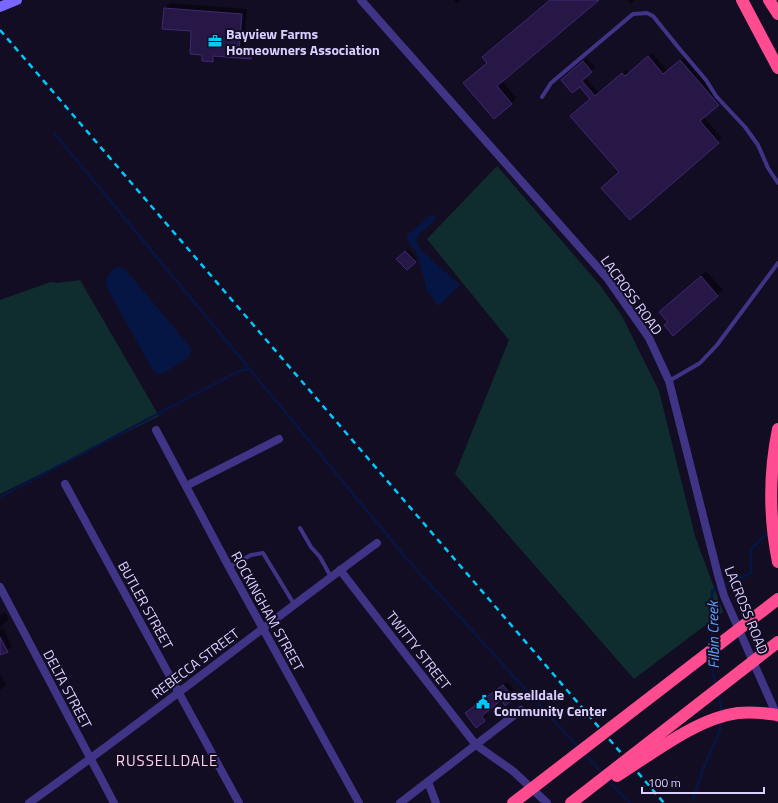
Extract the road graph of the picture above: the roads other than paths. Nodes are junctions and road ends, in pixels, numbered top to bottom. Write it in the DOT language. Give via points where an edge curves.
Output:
graph roads {
  1 [pos="17,0"];
  2 [pos="361,0"];
  3 [pos="742,0"];
  4 [pos="745,0"];
  5 [pos="769,0"];
  6 [pos="0,7"];
  7 [pos="778,14"];
  8 [pos="778,50"];
  9 [pos="778,68"];
  10 [pos="542,97"];
  11 [pos="778,183"];
  12 [pos="778,264"];
  13 [pos="670,381"];
  14 [pos="778,429"];
  15 [pos="156,430"];
  16 [pos="279,439"];
  17 [pos="65,484"];
  18 [pos="186,486"];
  19 [pos="300,528"];
  20 [pos="377,544"];
  21 [pos="778,562"];
  22 [pos="229,567"];
  23 [pos="340,570"];
  24 [pos="331,577"];
  25 [pos="0,587"];
  26 [pos="778,599"];
  27 [pos="294,604"];
  28 [pos="264,628"];
  29 [pos="778,642"];
  30 [pos="178,691"];
  31 [pos="521,710"];
  32 [pos="778,715"];
  33 [pos="778,718"];
  34 [pos="476,745"];
  35 [pos="90,759"];
  36 [pos="428,782"];
  37 [pos="29,803"];
  38 [pos="114,803"];
  39 [pos="239,803"];
  40 [pos="359,803"];
  41 [pos="400,803"];
  42 [pos="436,803"];
  43 [pos="513,803"];
  44 [pos="548,803"];
  45 [pos="571,803"];
  46 [pos="575,803"];
  1 -- 6 [label="street"];
  2 -- 13 [label="street, LACROSS ROAD" via="607,278 649,338"];
  3 -- 9 [label="highway"];
  4 -- 8 [label="highway"];
  5 -- 7 [label="highway"];
  10 -- 11 [label="lane" via="551,83 633,14 647,13 653,16 706,80 716,96 745,127 758,144 768,168"];
  12 -- 13 [label="lane" via="717,345 700,363"];
  13 -- 33 [label="street, LACROSS ROAD" via="724,596"];
  14 -- 21 [label="highway" via="771,500"];
  15 -- 18 [label="street, ROCKINGHAM STREET"];
  16 -- 18 [label="street"];
  17 -- 30 [label="street, BUTLER STREET"];
  18 -- 22 [label="street, ROCKINGHAM STREET"];
  19 -- 24 [label="lane"];
  20 -- 23 [label="street, REBECCA STREET"];
  22 -- 27 [label="lane" via="263,553"];
  22 -- 28 [label="street, ROCKINGHAM STREET"];
  23 -- 24 [label="street, REBECCA STREET"];
  23 -- 34 [label="street, TWITTY STREET"];
  24 -- 27 [label="street, REBECCA STREET"];
  25 -- 35 [label="street, DELTA STREET"];
  26 -- 43 [label="highway, bridge"];
  27 -- 28 [label="street, REBECCA STREET"];
  28 -- 30 [label="street, REBECCA STREET"];
  28 -- 40 [label="street, ROCKINGHAM STREET"];
  29 -- 45 [label="highway, bridge"];
  30 -- 35 [label="street, REBECCA STREET"];
  30 -- 39 [label="street, BUTLER STREET"];
  31 -- 34 [label="street"];
  32 -- 46 [label="highway, bridge" via="738,713 700,725"];
  34 -- 36 [label="street"];
  34 -- 44 [label="street, TWITTY STREET" via="513,771"];
  35 -- 37 [label="street, REBECCA STREET"];
  35 -- 38 [label="street, DELTA STREET"];
  36 -- 41 [label="street"];
  36 -- 42 [label="street"];
}
